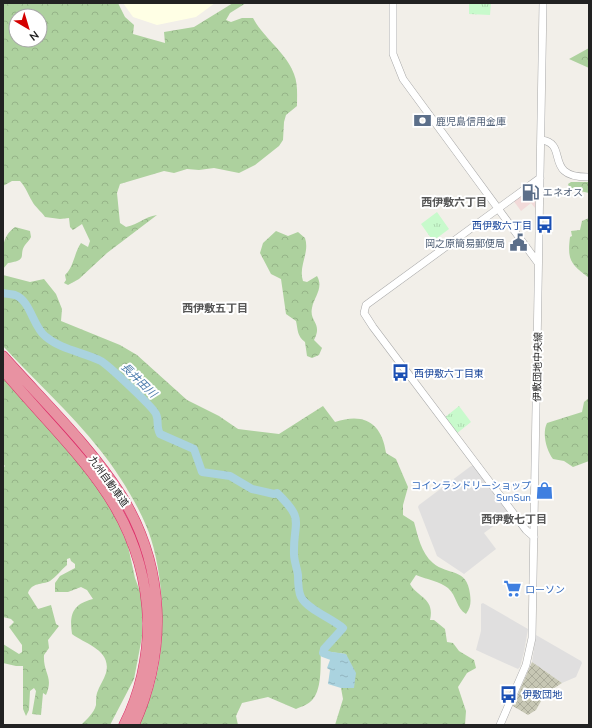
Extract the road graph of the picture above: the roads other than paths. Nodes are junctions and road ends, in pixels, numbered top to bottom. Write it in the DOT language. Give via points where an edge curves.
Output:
graph roads {
  1 [pos="393,3"];
  2 [pos="544,3"];
  3 [pos="541,140"];
  4 [pos="589,177"];
  5 [pos="540,178"];
  6 [pos="497,208"];
  7 [pos="538,263"];
  8 [pos="3,356"];
  9 [pos="3,370"];
  10 [pos="534,537"];
  11 [pos="124,725"];
  12 [pos="134,725"];
  13 [pos="500,725"];
  1 -- 6 [label="street" via="394,54 399,72"];
  2 -- 3 [label="street, 伊敷団地中央線"];
  3 -- 4 [label="street" via="548,141 555,147 560,167 566,174"];
  3 -- 5 [label="street, 伊敷団地中央線"];
  5 -- 6 [label="street"];
  5 -- 7 [label="street, 伊敷団地中央線"];
  6 -- 7 [label="street"];
  6 -- 10 [label="street" via="366,305 364,313 454,437"];
  7 -- 10 [label="street, 伊敷団地中央線"];
  8 -- 12 [label="highway, 九州自動車道" via="106,475 130,511 145,544 157,597 158,628 150,678"];
  9 -- 11 [label="highway, 九州自動車道" via="99,480 121,516 136,548 146,596 147,644 138,692"];
  10 -- 13 [label="street, 伊敷団地中央線" via="531,643 524,669"];
}
